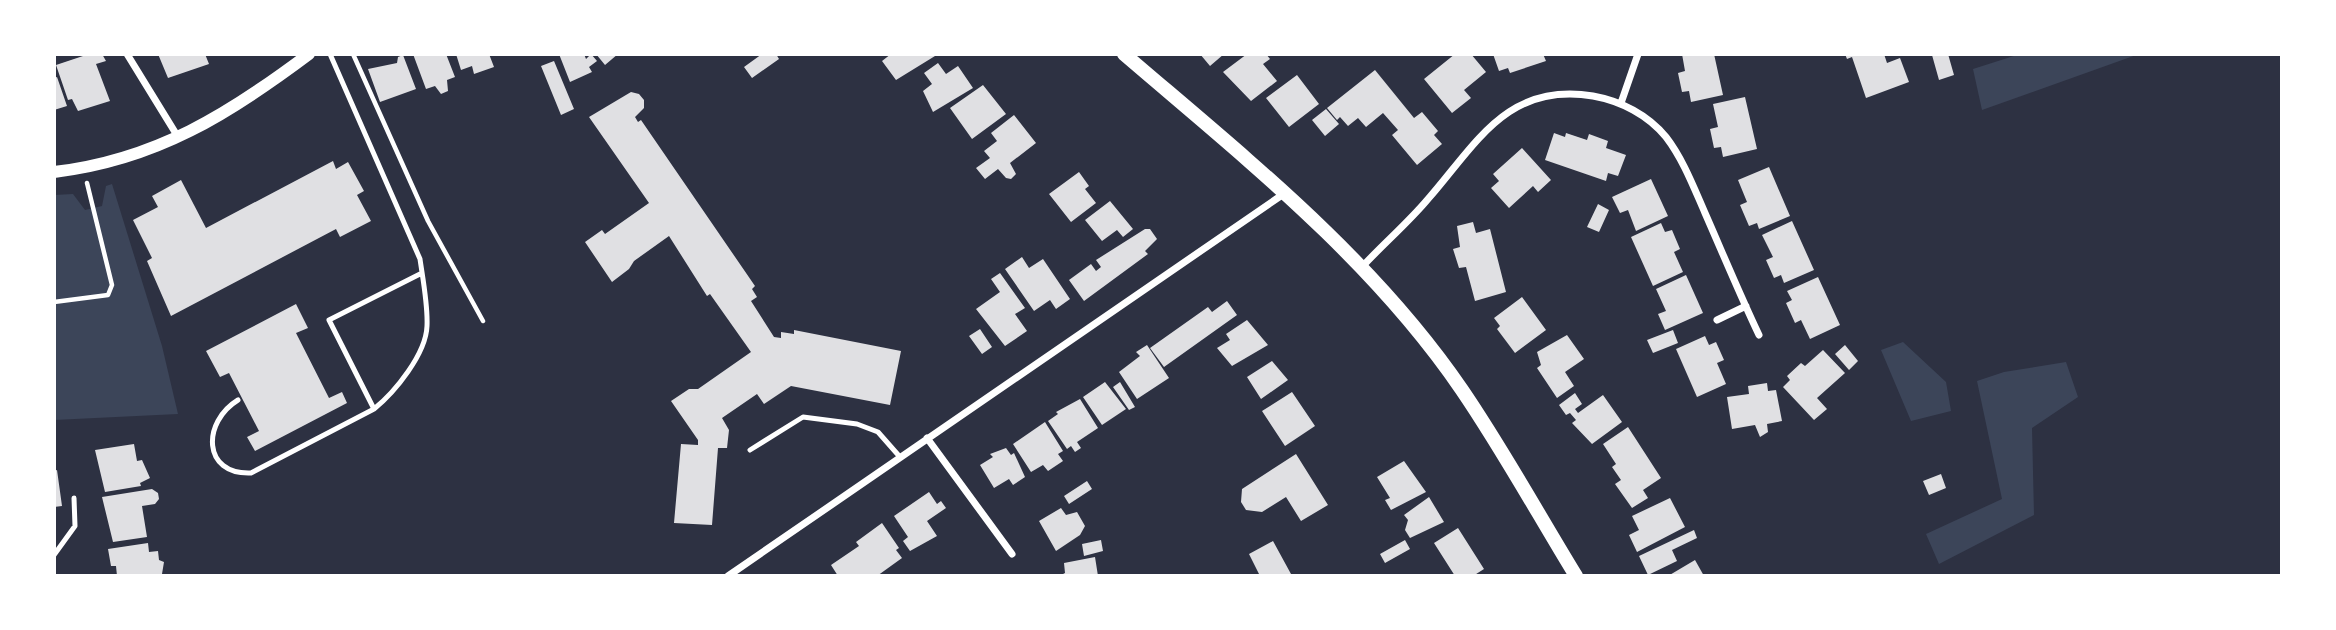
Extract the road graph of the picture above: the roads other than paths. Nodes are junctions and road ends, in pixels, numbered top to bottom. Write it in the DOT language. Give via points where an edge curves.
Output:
graph roads {
  1 [pos="127,54"];
  2 [pos="309,54"];
  3 [pos="330,54"];
  4 [pos="1124,54"];
  5 [pos="1638,54"];
  6 [pos="1621,103"];
  7 [pos="178,137"];
  8 [pos="54,172"];
  9 [pos="1285,193"];
  10 [pos="1361,268"];
  11 [pos="422,273"];
  12 [pos="1745,306"];
  13 [pos="1717,320"];
  14 [pos="1759,335"];
  15 [pos="239,400"];
  16 [pos="374,409"];
  17 [pos="926,438"];
  18 [pos="750,450"];
  19 [pos="900,457"];
  20 [pos="74,498"];
  21 [pos="1012,554"];
  22 [pos="54,555"];
  23 [pos="1574,575"];
  24 [pos="728,576"];
  1 -- 7 [label="street"];
  2 -- 7 [label="street" via="246,101"];
  3 -- 11 [label="lane"];
  4 -- 9 [label="main road"];
  5 -- 6 [label="street"];
  6 -- 10 [label="street" via="1578,94 1547,95 1520,104 1474,141 1428,200"];
  6 -- 12 [label="street" via="1647,118 1667,138 1689,177"];
  7 -- 8 [label="street" via="141,153"];
  9 -- 10 [label="main road"];
  9 -- 17 [label="street"];
  10 -- 23 [label="main road" via="1461,389"];
  11 -- 16 [label="lane" via="427,328 405,377"];
  11 -- 16 [label="lane" via="329,320"];
  12 -- 13 [label="street"];
  12 -- 14 [label="street"];
  15 -- 16 [label="lane" via="213,427 211,438 218,459 236,473 251,473"];
  17 -- 19 [label="street"];
  17 -- 21 [label="street"];
  18 -- 19 [label="lane" via="803,417 878,432"];
  19 -- 24 [label="street"];
  20 -- 22 [label="lane" via="75,526"];
}
